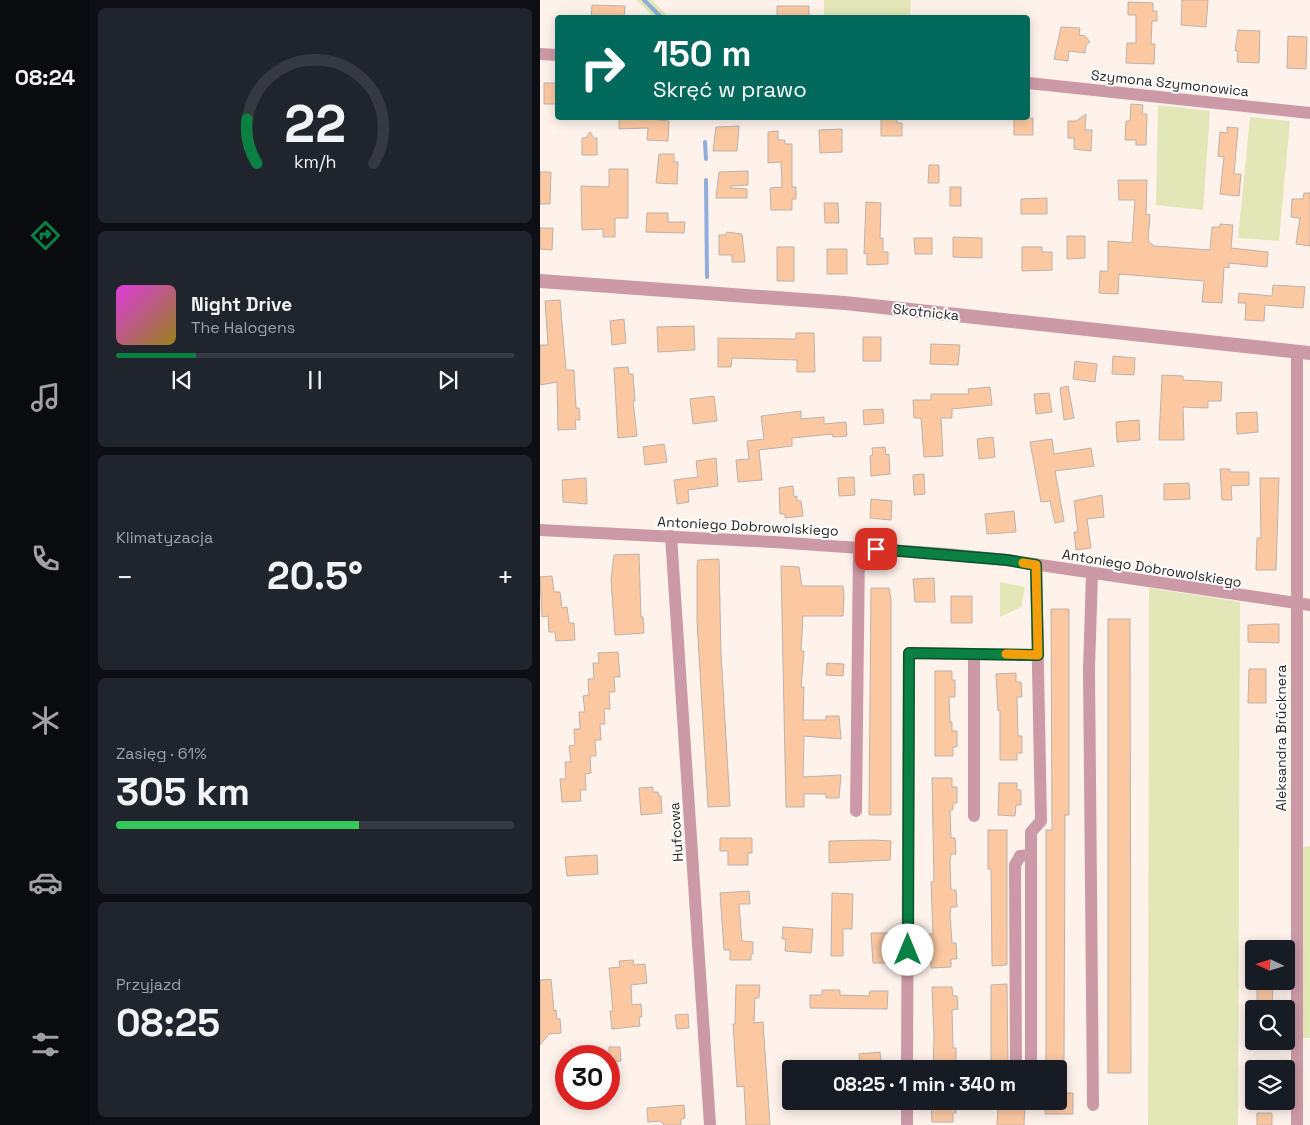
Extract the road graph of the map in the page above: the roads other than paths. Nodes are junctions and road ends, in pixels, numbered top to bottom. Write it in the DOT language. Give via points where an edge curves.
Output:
graph roads {
  1 [pos="540,54"];
  2 [pos="555,55"];
  3 [pos="1030,83"];
  4 [pos="1310,114"];
  5 [pos="540,281"];
  6 [pos="1303,352"];
  7 [pos="540,530"];
  8 [pos="671,536"];
  9 [pos="859,548"];
  10 [pos="1036,565"];
  11 [pos="1092,574"];
  12 [pos="1296,604"];
  13 [pos="1310,605"];
  14 [pos="974,654"];
  15 [pos="1038,655"];
  16 [pos="856,811"];
  17 [pos="974,816"];
  18 [pos="1030,855"];
  19 [pos="907,1060"];
  20 [pos="1016,1060"];
  21 [pos="1031,1060"];
  22 [pos="1093,1105"];
  23 [pos="907,1110"];
  24 [pos="710,1125"];
  25 [pos="907,1125"];
  26 [pos="1297,1125"];
  1 -- 2 [label="street"];
  3 -- 4 [label="street, Szymona Szymonowica"];
  5 -- 6 [label="street, Skotnicka" via="845,303"];
  6 -- 12 [label="street, Aleksandra Brücknera"];
  7 -- 8 [label="street, Antoniego Dobrowolskiego"];
  8 -- 9 [label="street, Antoniego Dobrowolskiego"];
  8 -- 24 [label="street, Hufcowa"];
  9 -- 10 [label="street, Antoniego Dobrowolskiego"];
  9 -- 16 [label="street"];
  10 -- 11 [label="street, Antoniego Dobrowolskiego"];
  10 -- 15 [label="street"];
  11 -- 12 [label="street, Antoniego Dobrowolskiego"];
  11 -- 22 [label="street" via="1089,689"];
  12 -- 13 [label="street, Antoniego Dobrowolskiego"];
  12 -- 26 [label="street, Aleksandra Brücknera"];
  14 -- 15 [label="street"];
  14 -- 17 [label="street"];
  14 -- 19 [label="street" via="909,653"];
  15 -- 18 [label="street" via="1040,821 1030,832"];
  18 -- 20 [label="street" via="1020,856 1015,865"];
  18 -- 21 [label="street"];
  23 -- 25 [label="street"];
}
